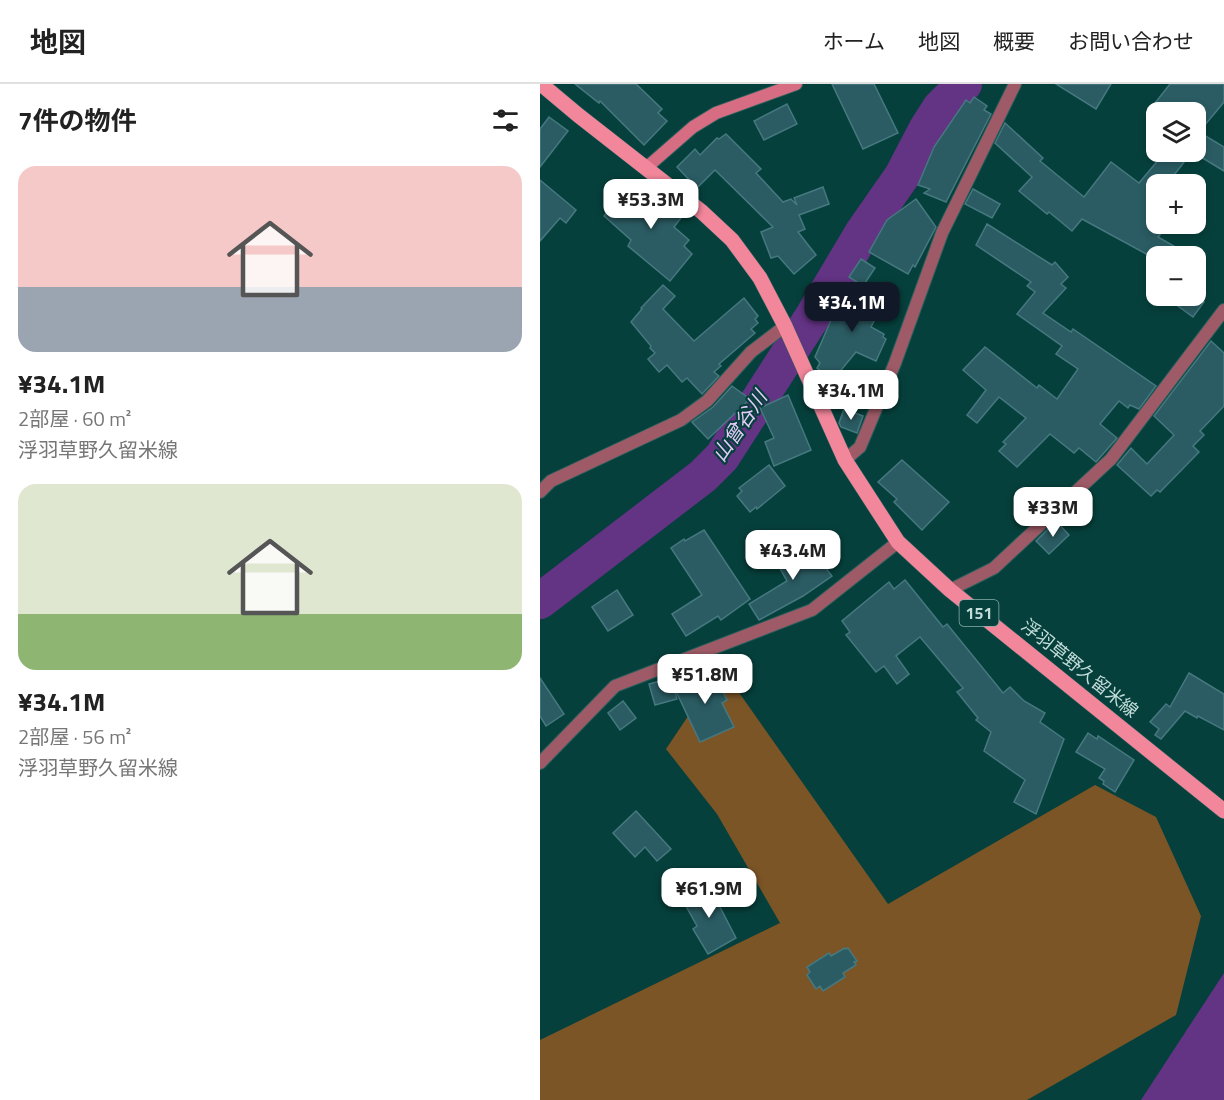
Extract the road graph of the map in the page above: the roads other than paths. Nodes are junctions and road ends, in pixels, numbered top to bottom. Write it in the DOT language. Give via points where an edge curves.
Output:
graph roads {
  1 [pos="541,84"];
  2 [pos="796,84"];
  3 [pos="1015,84"];
  4 [pos="646,168"];
  5 [pos="1224,310"];
  6 [pos="788,330"];
  7 [pos="844,460"];
  8 [pos="540,492"];
  9 [pos="898,542"];
  10 [pos="950,590"];
  11 [pos="540,763"];
  12 [pos="1224,811"];
  1 -- 4 [label="main road, 浮羽草野久留米線 / 151"];
  2 -- 4 [label="street" via="716,113 693,127"];
  3 -- 7 [label="street" via="942,234 860,447"];
  4 -- 6 [label="main road, 浮羽草野久留米線 / 151" via="732,240 760,278"];
  5 -- 10 [label="street" via="1111,459 994,568"];
  6 -- 7 [label="main road, 浮羽草野久留米線 / 151"];
  6 -- 8 [label="street" via="751,352 707,401 681,420 551,481"];
  7 -- 9 [label="main road, 浮羽草野久留米線 / 151"];
  9 -- 10 [label="main road, 浮羽草野久留米線 / 151"];
  9 -- 11 [label="street" via="812,610 615,686"];
  10 -- 12 [label="main road, 浮羽草野久留米線 / 151"];
}
